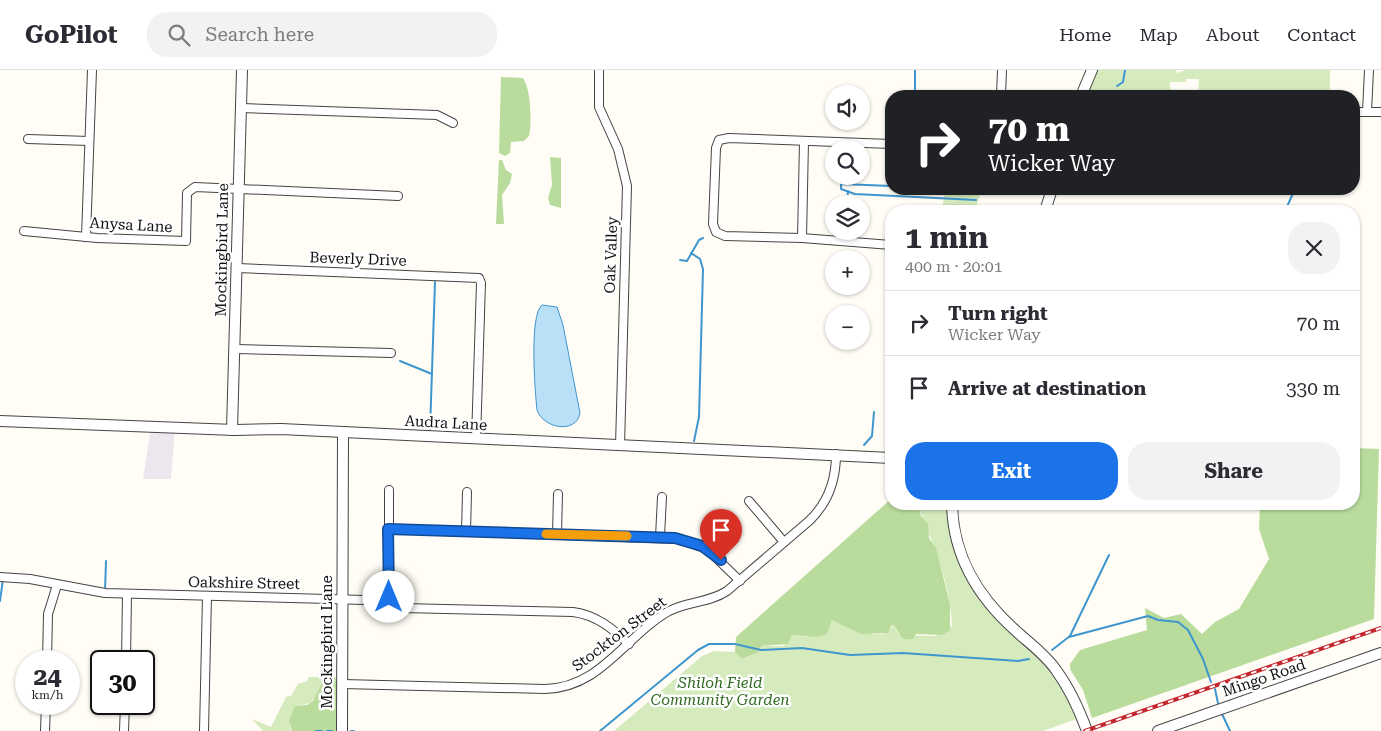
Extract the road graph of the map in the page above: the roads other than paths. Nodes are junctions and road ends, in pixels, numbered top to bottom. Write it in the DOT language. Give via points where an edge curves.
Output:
graph roads {
  1 [pos="92,70"];
  2 [pos="242,70"];
  3 [pos="598,70"];
  4 [pos="1002,70"];
  5 [pos="1092,70"];
  6 [pos="1369,70"];
  7 [pos="1001,90"];
  8 [pos="1084,90"];
  9 [pos="241,108"];
  10 [pos="1360,112"];
  11 [pos="1367,112"];
  12 [pos="1381,112"];
  13 [pos="453,123"];
  14 [pos="28,139"];
  15 [pos="89,141"];
  16 [pos="804,141"];
  17 [pos="885,144"];
  18 [pos="238,188"];
  19 [pos="398,196"];
  20 [pos="24,231"];
  21 [pos="86,236"];
  22 [pos="802,238"];
  23 [pos="885,245"];
  24 [pos="237,268"];
  25 [pos="236,349"];
  26 [pos="391,353"];
  27 [pos="0,421"];
  28 [pos="232,430"];
  29 [pos="344,433"];
  30 [pos="476,439"];
  31 [pos="620,446"];
  32 [pos="836,454"];
  33 [pos="885,458"];
  34 [pos="389,490"];
  35 [pos="467,492"];
  36 [pos="558,494"];
  37 [pos="662,497"];
  38 [pos="748,501"];
  39 [pos="952,510"];
  40 [pos="388,529"];
  41 [pos="466,532"];
  42 [pos="557,534"];
  43 [pos="660,537"];
  44 [pos="784,542"];
  45 [pos="0,578"];
  46 [pos="740,581"];
  47 [pos="57,585"];
  48 [pos="127,594"];
  49 [pos="207,596"];
  50 [pos="342,599"];
  51 [pos="389,605"];
  52 [pos="629,644"];
  53 [pos="47,650"];
  54 [pos="126,650"];
  55 [pos="1381,653"];
  56 [pos="343,684"];
  57 [pos="46,715"];
  58 [pos="125,715"];
  59 [pos="45,731"];
  60 [pos="124,731"];
  61 [pos="204,731"];
  62 [pos="342,731"];
  63 [pos="1087,731"];
  64 [pos="1158,731"];
  1 -- 15 [label="street"];
  2 -- 9 [label="street, Mockingbird Lane"];
  3 -- 31 [label="street, Oak Valley" via="599,108 621,156 627,186"];
  4 -- 7 [label="street"];
  5 -- 8 [label="street"];
  6 -- 11 [label="street"];
  9 -- 13 [label="street" via="437,115"];
  9 -- 18 [label="street, Mockingbird Lane"];
  10 -- 11 [label="street"];
  11 -- 12 [label="street"];
  14 -- 15 [label="street"];
  15 -- 21 [label="street"];
  16 -- 17 [label="street"];
  16 -- 22 [label="street"];
  16 -- 22 [label="street" via="719,140 713,224 716,232 725,236"];
  18 -- 19 [label="street, Anysa Lane"];
  18 -- 21 [label="street, Anysa Lane" via="198,186 190,189 187,195 186,241"];
  18 -- 24 [label="street, Mockingbird Lane"];
  20 -- 21 [label="street, Anysa Lane"];
  22 -- 23 [label="street"];
  24 -- 25 [label="street, Mockingbird Lane"];
  24 -- 30 [label="street, Beverly Drive" via="479,278"];
  25 -- 26 [label="street"];
  25 -- 28 [label="street, Mockingbird Lane"];
  27 -- 28 [label="street, Audra Lane"];
  28 -- 29 [label="street, Audra Lane"];
  29 -- 30 [label="street, Audra Lane"];
  29 -- 50 [label="street, Mockingbird Lane"];
  30 -- 31 [label="street, Audra Lane"];
  31 -- 32 [label="street, Audra Lane"];
  32 -- 33 [label="street, Audra Lane"];
  32 -- 44 [label="street, Stockton Street" via="834,477 826,500 814,516"];
  34 -- 40 [label="street"];
  35 -- 41 [label="street"];
  36 -- 42 [label="street"];
  37 -- 43 [label="street"];
  38 -- 44 [label="street"];
  39 -- 63 [label="street" via="958,546 971,579 992,608 1056,669 1072,694"];
  40 -- 41 [label="street"];
  40 -- 51 [label="street"];
  41 -- 42 [label="street"];
  42 -- 43 [label="street"];
  43 -- 46 [label="street" via="702,546 721,560"];
  44 -- 46 [label="street, Stockton Street"];
  45 -- 47 [label="street, Oakshire Street" via="30,579"];
  46 -- 52 [label="street, Stockton Street" via="717,597 667,612"];
  47 -- 48 [label="street, Oakshire Street" via="89,592"];
  47 -- 53 [label="street" via="48,614"];
  48 -- 49 [label="street, Oakshire Street"];
  48 -- 54 [label="street"];
  49 -- 50 [label="street, Oakshire Street"];
  49 -- 61 [label="street"];
  50 -- 51 [label="street, Oakshire Street"];
  50 -- 56 [label="street, Mockingbird Lane"];
  51 -- 52 [label="street, Oakshire Street" via="576,612 608,625"];
  52 -- 56 [label="street, Stockton Street" via="593,675 559,688"];
  55 -- 64 [label="street, Mingo Road"];
  56 -- 62 [label="street, Mockingbird Lane"];
  57 -- 59 [label="street"];
  58 -- 60 [label="street"];
}
